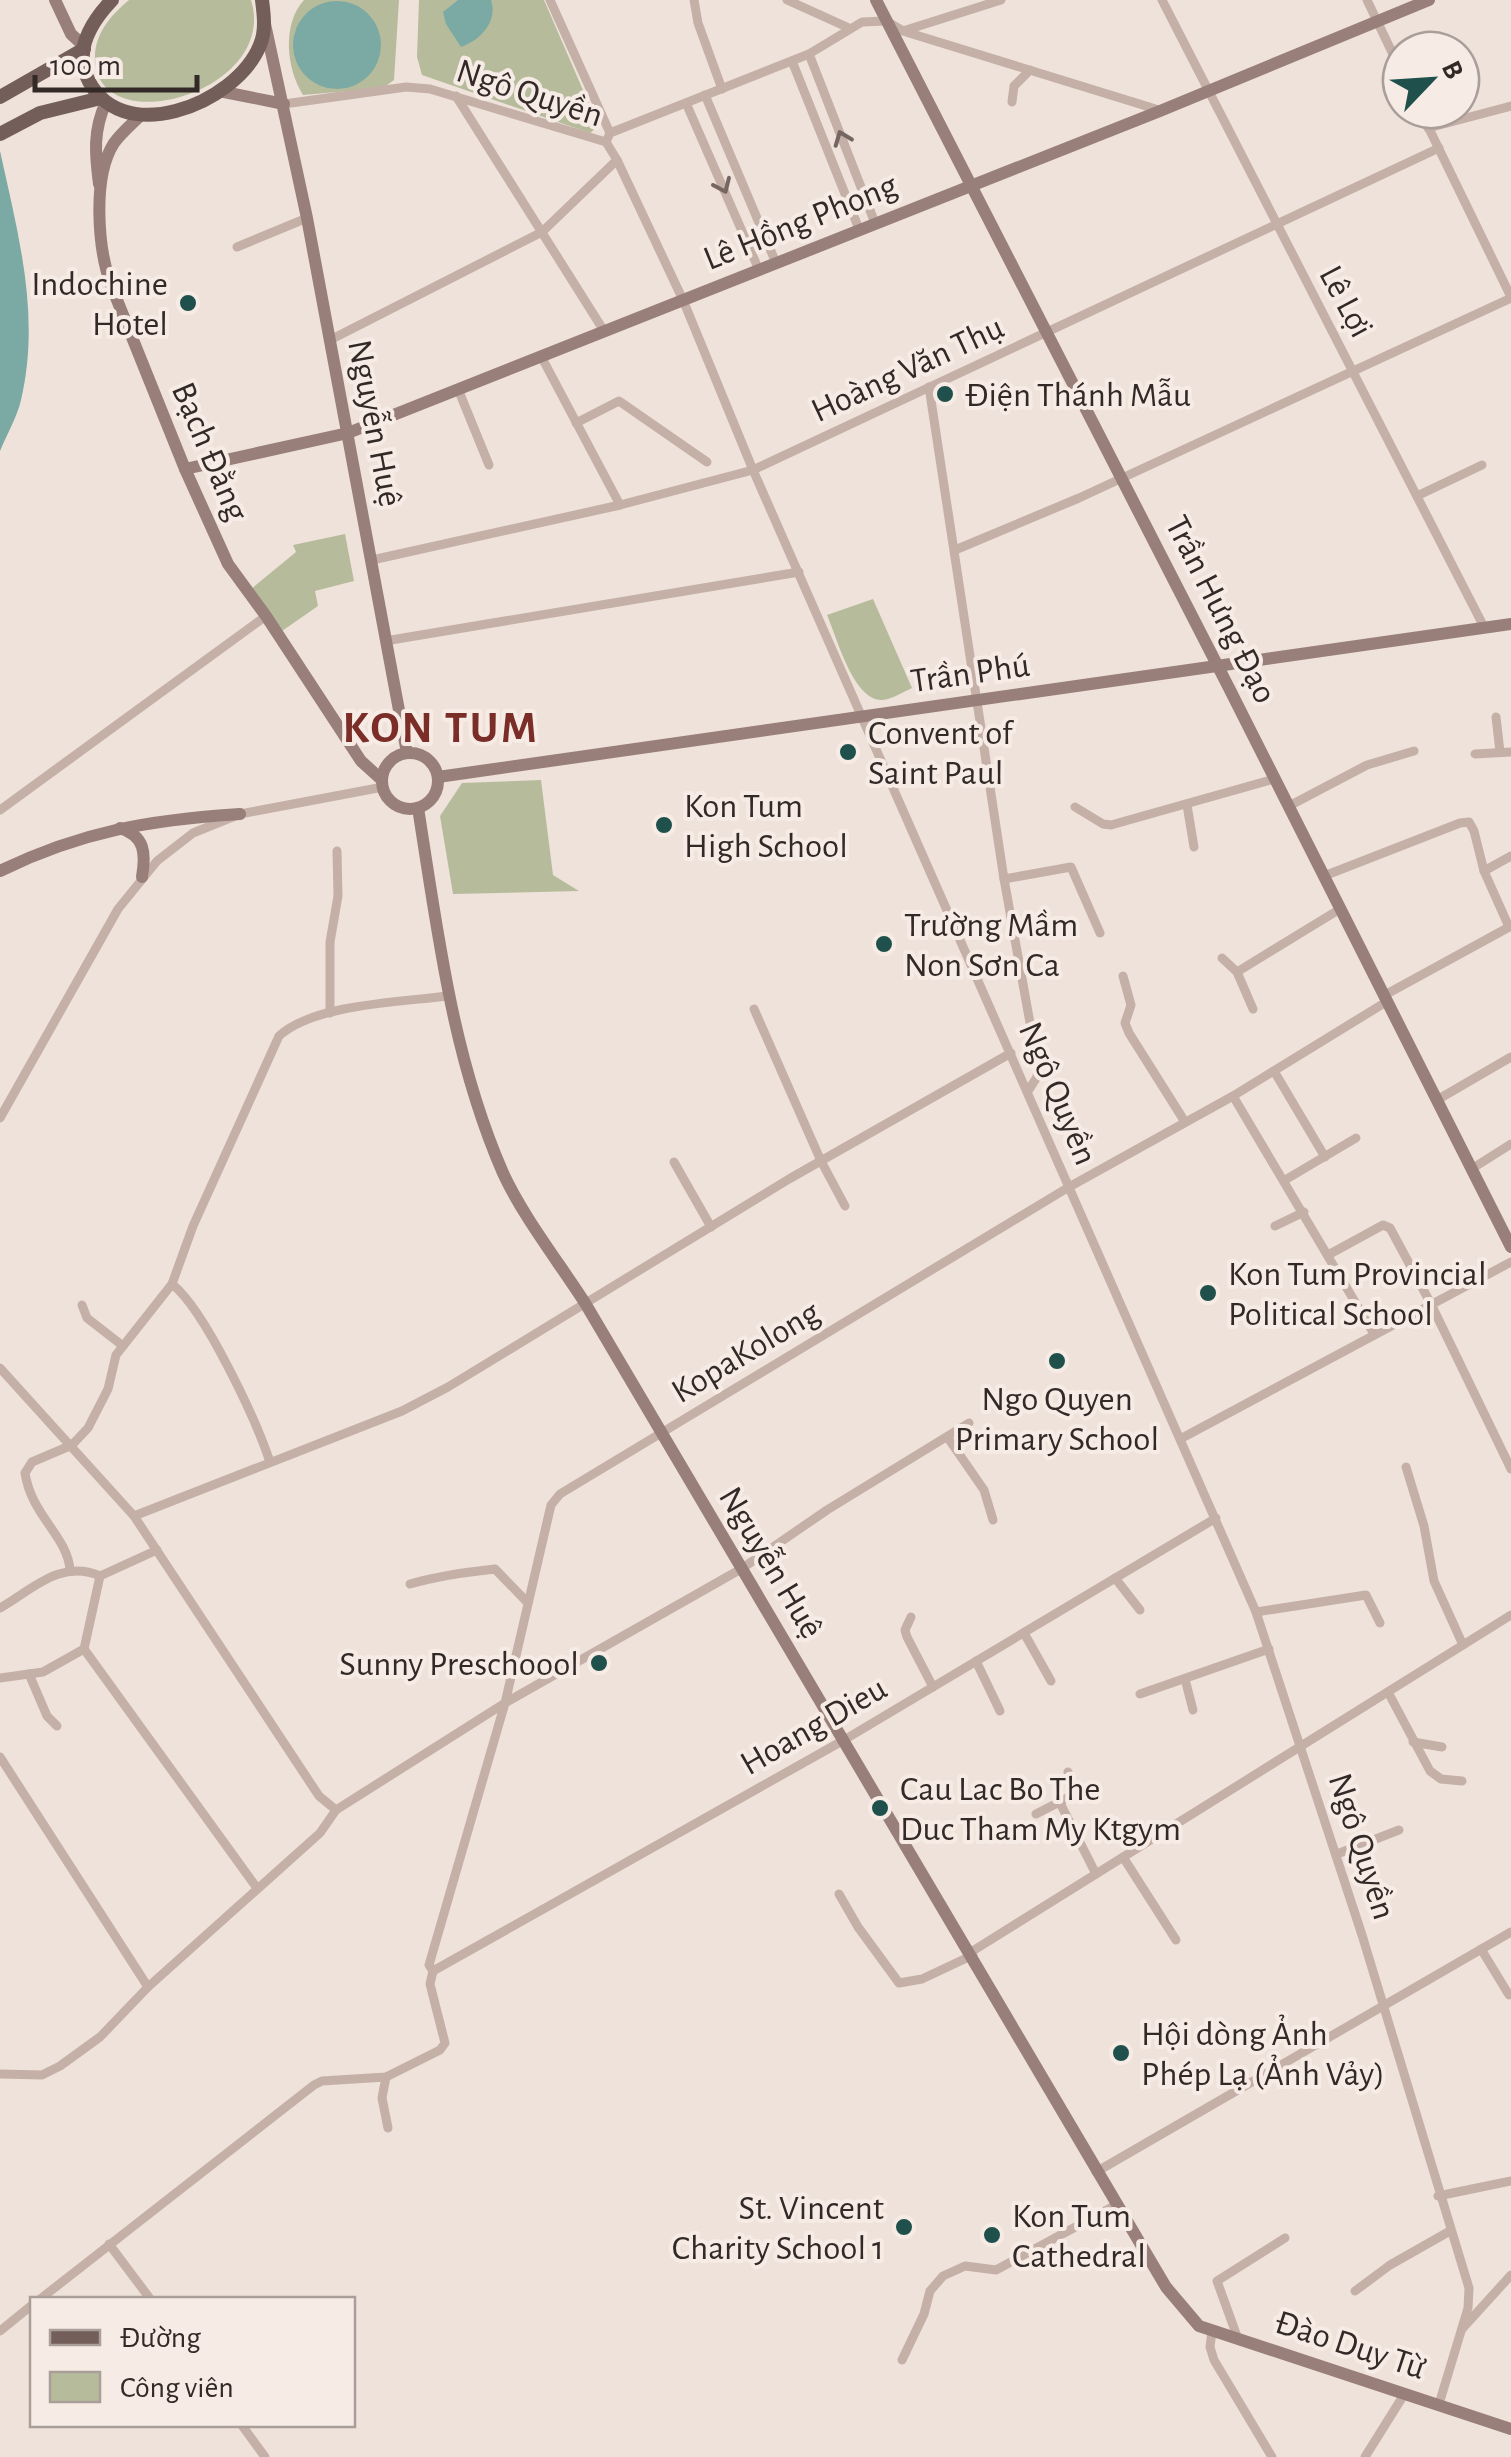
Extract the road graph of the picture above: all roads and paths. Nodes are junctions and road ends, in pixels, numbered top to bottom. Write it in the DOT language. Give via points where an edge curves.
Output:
graph roads {
  1 [pos="55,0"];
  2 [pos="112,0"];
  3 [pos="550,0"];
  4 [pos="694,0"];
  5 [pos="787,0"];
  6 [pos="876,0"];
  7 [pos="1001,0"];
  8 [pos="1162,0"];
  9 [pos="1367,0"];
  10 [pos="1429,0"];
  11 [pos="266,7"];
  12 [pos="1376,20"];
  13 [pos="886,21"];
  14 [pos="850,28"];
  15 [pos="1381,30"];
  16 [pos="903,31"];
  17 [pos="84,47"];
  18 [pos="810,54"];
  19 [pos="792,61"];
  20 [pos="1030,70"];
  21 [pos="722,89"];
  22 [pos="218,91"];
  23 [pos="1208,91"];
  24 [pos="455,94"];
  25 [pos="705,95"];
  26 [pos="0,98"];
  27 [pos="104,100"];
  28 [pos="686,102"];
  29 [pos="1012,102"];
  30 [pos="284,104"];
  31 [pos="1511,106"];
  32 [pos="1160,110"];
  33 [pos="142,114"];
  34 [pos="1481,114"];
  35 [pos="1429,130"];
  36 [pos="0,134"];
  37 [pos="608,138"];
  38 [pos="1439,148"];
  39 [pos="617,160"];
  40 [pos="972,186"];
  41 [pos="100,197"];
  42 [pos="307,218"];
  43 [pos="875,222"];
  44 [pos="1275,223"];
  45 [pos="859,229"];
  46 [pos="542,232"];
  47 [pos="238,247"];
  48 [pos="776,263"];
  49 [pos="759,270"];
  50 [pos="1511,297"];
  51 [pos="683,300"];
  52 [pos="604,331"];
  53 [pos="1045,334"];
  54 [pos="330,340"];
  55 [pos="541,356"];
  56 [pos="1352,369"];
  57 [pos="929,387"];
  58 [pos="458,389"];
  59 [pos="576,423"];
  60 [pos="348,433"];
  61 [pos="707,462"];
  62 [pos="1482,465"];
  63 [pos="488,466"];
  64 [pos="185,469"];
  65 [pos="753,470"];
  66 [pos="1122,478"];
  67 [pos="1417,496"];
  68 [pos="620,505"];
  69 [pos="956,550"];
  70 [pos="372,560"];
  71 [pos="799,572"];
  72 [pos="266,616"];
  73 [pos="1511,624"];
  74 [pos="1484,628"];
  75 [pos="385,641"];
  76 [pos="1218,666"];
  77 [pos="976,701"];
  78 [pos="1496,717"];
  79 [pos="863,718"];
  80 [pos="1414,751"];
  81 [pos="407,753"];
  82 [pos="1508,753"];
  83 [pos="1476,754"];
  84 [pos="438,777"];
  85 [pos="1274,779"];
  86 [pos="383,784"];
  87 [pos="1187,804"];
  88 [pos="1288,806"];
  89 [pos="1075,807"];
  90 [pos="418,808"];
  91 [pos="0,810"];
  92 [pos="240,814"];
  93 [pos="118,827"];
  94 [pos="1194,847"];
  95 [pos="338,851"];
  96 [pos="1511,856"];
  97 [pos="0,871"];
  98 [pos="1484,871"];
  99 [pos="1324,876"];
  100 [pos="142,877"];
  101 [pos="1004,879"];
  102 [pos="1340,910"];
  103 [pos="1510,927"];
  104 [pos="1100,933"];
  105 [pos="1222,958"];
  106 [pos="1237,972"];
  107 [pos="1123,976"];
  108 [pos="448,996"];
  109 [pos="1385,999"];
  110 [pos="754,1009"];
  111 [pos="1253,1009"];
  112 [pos="330,1013"];
  113 [pos="1012,1053"];
  114 [pos="1511,1057"];
  115 [pos="1274,1071"];
  116 [pos="1028,1091"];
  117 [pos="1232,1096"];
  118 [pos="1437,1100"];
  119 [pos="0,1118"];
  120 [pos="1184,1122"];
  121 [pos="1356,1138"];
  122 [pos="1511,1144"];
  123 [pos="1325,1157"];
  124 [pos="821,1160"];
  125 [pos="674,1162"];
  126 [pos="1472,1168"];
  127 [pos="1285,1180"];
  128 [pos="1069,1188"];
  129 [pos="845,1206"];
  130 [pos="1304,1212"];
  131 [pos="1274,1226"];
  132 [pos="711,1227"];
  133 [pos="1511,1246"];
  134 [pos="1328,1254"];
  135 [pos="1511,1262"];
  136 [pos="172,1284"];
  137 [pos="585,1304"];
  138 [pos="1431,1304"];
  139 [pos="82,1306"];
  140 [pos="1374,1334"];
  141 [pos="123,1346"];
  142 [pos="0,1368"];
  143 [pos="969,1422"];
  144 [pos="660,1434"];
  145 [pos="948,1438"];
  146 [pos="1182,1438"];
  147 [pos="72,1445"];
  148 [pos="270,1462"];
  149 [pos="1406,1467"];
  150 [pos="1511,1469"];
  151 [pos="134,1516"];
  152 [pos="1216,1518"];
  153 [pos="993,1520"];
  154 [pos="156,1550"];
  155 [pos="70,1570"];
  156 [pos="742,1570"];
  157 [pos="100,1576"];
  158 [pos="1115,1578"];
  159 [pos="410,1584"];
  160 [pos="528,1604"];
  161 [pos="0,1608"];
  162 [pos="1140,1610"];
  163 [pos="1256,1612"];
  164 [pos="1511,1615"];
  165 [pos="911,1618"];
  166 [pos="1380,1623"];
  167 [pos="1024,1632"];
  168 [pos="1464,1645"];
  169 [pos="84,1649"];
  170 [pos="1269,1649"];
  171 [pos="976,1661"];
  172 [pos="30,1674"];
  173 [pos="0,1678"];
  174 [pos="1185,1678"];
  175 [pos="1050,1681"];
  176 [pos="932,1687"];
  177 [pos="1388,1692"];
  178 [pos="1140,1694"];
  179 [pos="505,1702"];
  180 [pos="1193,1710"];
  181 [pos="1000,1711"];
  182 [pos="57,1726"];
  183 [pos="844,1740"];
  184 [pos="1413,1742"];
  185 [pos="1302,1746"];
  186 [pos="1442,1747"];
  187 [pos="0,1757"];
  188 [pos="1068,1772"];
  189 [pos="1462,1781"];
  190 [pos="1060,1803"];
  191 [pos="336,1810"];
  192 [pos="1036,1814"];
  193 [pos="1400,1830"];
  194 [pos="1337,1854"];
  195 [pos="1123,1858"];
  196 [pos="1096,1874"];
  197 [pos="257,1888"];
  198 [pos="838,1894"];
  199 [pos="1511,1932"];
  200 [pos="1176,1940"];
  201 [pos="1481,1949"];
  202 [pos="972,1954"];
  203 [pos="433,1971"];
  204 [pos="148,1987"];
  205 [pos="1509,1996"];
  206 [pos="1382,2007"];
  207 [pos="0,2074"];
  208 [pos="386,2077"];
  209 [pos="388,2128"];
  210 [pos="1096,2172"];
  211 [pos="1511,2180"];
  212 [pos="1438,2196"];
  213 [pos="1116,2205"];
  214 [pos="1450,2231"];
  215 [pos="1286,2238"];
  216 [pos="109,2244"];
  217 [pos="1511,2275"];
  218 [pos="1356,2291"];
  219 [pos="43,2297"];
  220 [pos="149,2297"];
  221 [pos="1180,2306"];
  222 [pos="30,2307"];
  223 [pos="0,2331"];
  224 [pos="1212,2331"];
  225 [pos="1460,2331"];
  226 [pos="1238,2339"];
  227 [pos="902,2360"];
  228 [pos="1405,2394"];
  229 [pos="1439,2404"];
  230 [pos="244,2427"];
  231 [pos="1511,2429"];
  232 [pos="265,2457"];
  233 [pos="1272,2457"];
  234 [pos="1365,2457"];
  1 -- 17 [label="street"];
  2 -- 17 [label="main road"];
  3 -- 37 [label="street, Ngô Quyền"];
  4 -- 21 [label="street"];
  5 -- 14 [label="street"];
  6 -- 13 [label="street, Trần Hưng Đạo"];
  7 -- 16 [label="street"];
  8 -- 23 [label="street, Lê Lợi"];
  9 -- 12 [label="street"];
  10 -- 12 [label="street, Lê Hồng Phong"];
  11 -- 22 [label="main road" via="254,57"];
  11 -- 30 [label="street, Nguyễn Huệ"];
  12 -- 15 [label="street"];
  12 -- 23 [label="street, Lê Hồng Phong"];
  13 -- 14 [label="street"];
  13 -- 16 [label="street"];
  13 -- 40 [label="street, Trần Hưng Đạo"];
  14 -- 18 [label="street"];
  16 -- 20 [label="street"];
  17 -- 26 [label="main road"];
  17 -- 27 [label="main road" via="83,66"];
  18 -- 19 [label="street"];
  43 -- 18 [label="street, one-way"];
  19 -- 21 [label="street"];
  19 -- 45 [label="street"];
  20 -- 29 [label="street" via="1014,86"];
  20 -- 32 [label="street"];
  21 -- 25 [label="street"];
  22 -- 30 [label="street"];
  22 -- 33 [label="main road" via="186,108"];
  23 -- 32 [label="street, Lê Hồng Phong"];
  23 -- 44 [label="street, Lê Lợi"];
  24 -- 30 [label="street, Ngô Quyền" via="406,87"];
  24 -- 37 [label="street, Ngô Quyền"];
  24 -- 46 [label="street"];
  25 -- 28 [label="street"];
  25 -- 48 [label="street"];
  27 -- 33 [label="main road"];
  27 -- 36 [label="main road" via="40,113"];
  27 -- 41 [label="street" via="94,143"];
  28 -- 37 [label="street"];
  28 -- 49 [label="street, one-way"];
  30 -- 42 [label="street, Nguyễn Huệ"];
  31 -- 34 [label="street"];
  32 -- 40 [label="street, Lê Hồng Phong"];
  33 -- 41 [label="street, Bạch Đằng" via="114,144"];
  35 -- 38 [label="street"];
  37 -- 39 [label="street, Ngô Quyền"];
  38 -- 44 [label="street, Hoàng Văn Thụ"];
  38 -- 50 [label="street"];
  39 -- 46 [label="street"];
  39 -- 51 [label="street, Ngô Quyền"];
  40 -- 43 [label="street, Lê Hồng Phong"];
  40 -- 53 [label="street, Trần Hưng Đạo"];
  41 -- 64 [label="street, Bạch Đằng" via="106,271"];
  42 -- 47 [label="street"];
  42 -- 54 [label="street, Nguyễn Huệ"];
  43 -- 45 [label="street, Lê Hồng Phong"];
  44 -- 53 [label="street, Hoàng Văn Thụ"];
  44 -- 56 [label="street, Lê Lợi"];
  45 -- 48 [label="street, Lê Hồng Phong"];
  46 -- 52 [label="street"];
  46 -- 54 [label="street"];
  48 -- 49 [label="street, Lê Hồng Phong"];
  49 -- 51 [label="street, Lê Hồng Phong"];
  50 -- 56 [label="street"];
  51 -- 52 [label="street, Lê Hồng Phong"];
  51 -- 65 [label="street, Ngô Quyền"];
  52 -- 55 [label="street, Lê Hồng Phong"];
  53 -- 57 [label="street, Hoàng Văn Thụ"];
  53 -- 66 [label="street, Trần Hưng Đạo"];
  54 -- 60 [label="street, Nguyễn Huệ"];
  55 -- 58 [label="street, Lê Hồng Phong"];
  55 -- 59 [label="street"];
  56 -- 66 [label="street"];
  56 -- 67 [label="street, Lê Lợi"];
  57 -- 65 [label="street, Hoàng Văn Thụ"];
  57 -- 69 [label="street"];
  58 -- 60 [label="street, Lê Hồng Phong"];
  58 -- 63 [label="street"];
  59 -- 61 [label="street" via="619,401"];
  59 -- 68 [label="street"];
  60 -- 64 [label="street, Lê Hồng Phong"];
  60 -- 70 [label="street, Nguyễn Huệ"];
  62 -- 67 [label="street"];
  64 -- 72 [label="street, Bạch Đằng" via="228,564"];
  65 -- 68 [label="street, Hoàng Văn Thụ"];
  65 -- 71 [label="street, Ngô Quyền"];
  66 -- 69 [label="street"];
  66 -- 76 [label="street, Trần Hưng Đạo"];
  67 -- 74 [label="street, Lê Lợi"];
  68 -- 70 [label="street, Hoàng Văn Thụ"];
  69 -- 77 [label="street"];
  70 -- 75 [label="street, Nguyễn Huệ"];
  71 -- 75 [label="street"];
  71 -- 79 [label="street, Ngô Quyền"];
  72 -- 86 [label="street, Bạch Đằng" via="361,762"];
  72 -- 91 [label="street"];
  73 -- 74 [label="street, Trần Phú"];
  74 -- 76 [label="street, Trần Phú"];
  75 -- 81 [label="street, Nguyễn Huệ"];
  76 -- 77 [label="street, Trần Phú"];
  76 -- 85 [label="street, Trần Hưng Đạo"];
  77 -- 79 [label="street, Trần Phú"];
  77 -- 101 [label="street"];
  78 -- 82 [label="street"];
  79 -- 84 [label="street, Trần Phú"];
  79 -- 113 [label="street, Ngô Quyền"];
  80 -- 88 [label="street" via="1367,765"];
  81 -- 84 [label="street" via="422,754"];
  81 -- 86 [label="street" via="390,760"];
  82 -- 83 [label="street"];
  84 -- 90 [label="street" via="437,792"];
  85 -- 87 [label="street"];
  85 -- 88 [label="street, Trần Hưng Đạo"];
  86 -- 90 [label="street" via="390,801"];
  86 -- 92 [label="street"];
  87 -- 89 [label="street" via="1111,825"];
  87 -- 94 [label="street"];
  88 -- 99 [label="street, Trần Hưng Đạo"];
  90 -- 108 [label="street, Nguyễn Huệ"];
  92 -- 93 [label="street"];
  92 -- 100 [label="street" via="193,833"];
  93 -- 97 [label="street"];
  93 -- 100 [label="street" via="142,844"];
  95 -- 112 [label="street"];
  96 -- 98 [label="street"];
  98 -- 99 [label="street" via="1474,831 1465,822"];
  98 -- 103 [label="street"];
  99 -- 102 [label="street, Trần Hưng Đạo"];
  100 -- 119 [label="street"];
  101 -- 104 [label="street" via="1071,867"];
  101 -- 116 [label="street" via="1038,1067"];
  102 -- 106 [label="street"];
  102 -- 109 [label="street, Trần Hưng Đạo"];
  103 -- 109 [label="street, KopaKolong"];
  105 -- 106 [label="street"];
  106 -- 111 [label="street"];
  107 -- 120 [label="street" via="1129,1033"];
  108 -- 112 [label="street"];
  108 -- 137 [label="street, Nguyễn Huệ" via="475,1104 505,1178"];
  109 -- 115 [label="street, KopaKolong"];
  109 -- 118 [label="street, Trần Hưng Đạo"];
  110 -- 124 [label="street"];
  112 -- 136 [label="street" via="294,1022 279,1036"];
  113 -- 116 [label="street, Ngô Quyền"];
  113 -- 124 [label="street"];
  114 -- 118 [label="street"];
  115 -- 117 [label="street, KopaKolong"];
  115 -- 123 [label="street"];
  116 -- 128 [label="street, Ngô Quyền"];
  117 -- 120 [label="street, KopaKolong"];
  117 -- 127 [label="street"];
  118 -- 126 [label="street, Trần Hưng Đạo"];
  120 -- 128 [label="street, KopaKolong"];
  121 -- 123 [label="street"];
  122 -- 126 [label="street"];
  123 -- 127 [label="street"];
  124 -- 129 [label="street"];
  124 -- 132 [label="street"];
  125 -- 132 [label="street"];
  126 -- 133 [label="street, Trần Hưng Đạo"];
  127 -- 130 [label="street"];
  128 -- 144 [label="street, KopaKolong"];
  128 -- 146 [label="street, Ngô Quyền"];
  130 -- 131 [label="street"];
  130 -- 134 [label="street"];
  132 -- 137 [label="street"];
  134 -- 138 [label="street" via="1386,1224"];
  134 -- 140 [label="street"];
  135 -- 138 [label="street"];
  136 -- 141 [label="street"];
  136 -- 148 [label="street" via="186,1294 230,1373"];
  137 -- 144 [label="street, Nguyễn Huệ"];
  137 -- 148 [label="street" via="402,1411"];
  138 -- 140 [label="street"];
  138 -- 150 [label="street"];
  139 -- 141 [label="street" via="87,1318"];
  140 -- 146 [label="street"];
  141 -- 147 [label="street" via="108,1390"];
  142 -- 147 [label="street"];
  143 -- 145 [label="street"];
  144 -- 156 [label="street, Nguyễn Huệ"];
  144 -- 160 [label="street, KopaKolong" via="551,1505"];
  145 -- 153 [label="street" via="984,1490"];
  145 -- 156 [label="street"];
  146 -- 152 [label="street, Ngô Quyền"];
  147 -- 151 [label="street"];
  147 -- 155 [label="street" via="32,1462 25,1473 27,1491 61,1542"];
  148 -- 151 [label="street"];
  149 -- 168 [label="street" via="1434,1582"];
  151 -- 154 [label="street"];
  152 -- 158 [label="street, Hoang Dieu"];
  152 -- 163 [label="street, Ngô Quyền"];
  154 -- 157 [label="street"];
  154 -- 191 [label="street" via="319,1796"];
  155 -- 157 [label="street"];
  155 -- 161 [label="street"];
  156 -- 179 [label="street"];
  156 -- 183 [label="street, Nguyễn Huệ"];
  157 -- 169 [label="street"];
  158 -- 162 [label="street"];
  158 -- 167 [label="street, Hoang Dieu"];
  159 -- 160 [label="street" via="494,1568"];
  160 -- 179 [label="street, KopaKolong"];
  163 -- 166 [label="street" via="1366,1595"];
  163 -- 170 [label="street, Ngô Quyền"];
  164 -- 168 [label="street"];
  165 -- 176 [label="street" via="906,1638"];
  167 -- 171 [label="street, Hoang Dieu"];
  167 -- 175 [label="street"];
  168 -- 177 [label="street"];
  169 -- 172 [label="street"];
  169 -- 197 [label="street"];
  170 -- 174 [label="street"];
  170 -- 185 [label="street, Ngô Quyền"];
  171 -- 176 [label="street, Hoang Dieu"];
  171 -- 181 [label="street"];
  172 -- 173 [label="street"];
  172 -- 182 [label="street" via="46,1716"];
  174 -- 178 [label="street"];
  174 -- 180 [label="street"];
  176 -- 183 [label="street, Hoang Dieu"];
  177 -- 184 [label="street"];
  177 -- 185 [label="street"];
  179 -- 191 [label="street"];
  179 -- 203 [label="street, KopaKolong"];
  183 -- 202 [label="street, Nguyễn Huệ"];
  183 -- 203 [label="street, Hoang Dieu"];
  184 -- 186 [label="street"];
  184 -- 189 [label="street" via="1441,1779"];
  185 -- 194 [label="street, Ngô Quyền"];
  185 -- 195 [label="street"];
  187 -- 204 [label="street"];
  188 -- 190 [label="street" via="1077,1793"];
  190 -- 192 [label="street"];
  190 -- 196 [label="street"];
  191 -- 197 [label="street" via="320,1833"];
  193 -- 194 [label="street"];
  194 -- 206 [label="street, Ngô Quyền"];
  195 -- 196 [label="street"];
  195 -- 200 [label="street"];
  196 -- 202 [label="street"];
  197 -- 204 [label="street"];
  198 -- 202 [label="street" via="899,1983"];
  199 -- 201 [label="street"];
  201 -- 205 [label="street"];
  201 -- 206 [label="street"];
  202 -- 210 [label="street, Nguyễn Huệ"];
  203 -- 208 [label="street, KopaKolong" via="430,1984 445,2043"];
  204 -- 207 [label="street" via="100,2037 60,2066 42,2075"];
  206 -- 210 [label="street"];
  206 -- 212 [label="street, Ngô Quyền"];
  208 -- 209 [label="street"];
  208 -- 216 [label="street" via="314,2085"];
  210 -- 213 [label="street, Nguyễn Huệ"];
  211 -- 212 [label="street"];
  212 -- 214 [label="street, Ngô Quyền"];
  213 -- 221 [label="street, Nguyễn Huệ"];
  213 -- 227 [label="street" via="996,2270 965,2266 943,2276 930,2291"];
  214 -- 218 [label="street"];
  214 -- 225 [label="street, Ngô Quyền" via="1468,2288"];
  215 -- 226 [label="street" via="1216,2281"];
  216 -- 219 [label="street"];
  216 -- 220 [label="street"];
  217 -- 225 [label="street"];
  221 -- 224 [label="street, Đào Duy Từ"];
  222 -- 223 [label="street"];
  224 -- 226 [label="street, Đào Duy Từ"];
  224 -- 233 [label="street" via="1214,2360"];
  225 -- 229 [label="street, Ngô Quyền"];
  226 -- 228 [label="street, Đào Duy Từ"];
  228 -- 229 [label="street, Đào Duy Từ"];
  228 -- 234 [label="street"];
  229 -- 231 [label="street, Đào Duy Từ"];
  230 -- 232 [label="street"];
}
